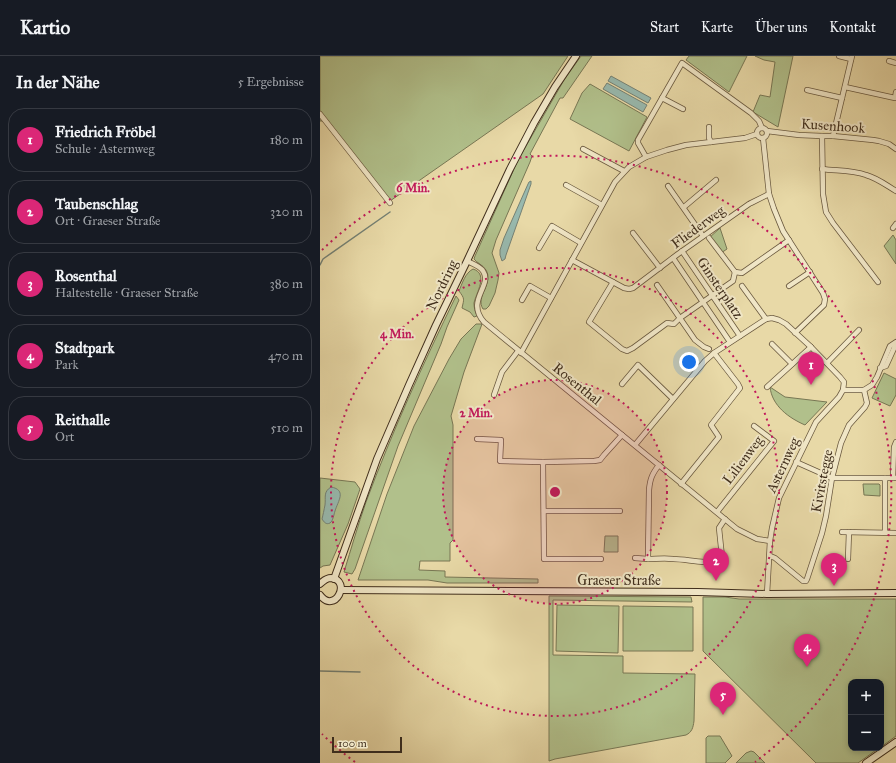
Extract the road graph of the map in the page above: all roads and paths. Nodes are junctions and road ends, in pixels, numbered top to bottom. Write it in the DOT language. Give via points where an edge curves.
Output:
graph roads {
  1 [pos="576,56"];
  2 [pos="839,56"];
  3 [pos="851,57"];
  4 [pos="889,61"];
  5 [pos="896,63"];
  6 [pos="845,86"];
  7 [pos="807,90"];
  8 [pos="896,92"];
  9 [pos="662,98"];
  10 [pos="842,98"];
  11 [pos="683,109"];
  12 [pos="320,116"];
  13 [pos="708,127"];
  14 [pos="762,128"];
  15 [pos="767,131"];
  16 [pos="757,134"];
  17 [pos="822,136"];
  18 [pos="834,136"];
  19 [pos="763,138"];
  20 [pos="711,142"];
  21 [pos="582,149"];
  22 [pos="896,149"];
  23 [pos="646,157"];
  24 [pos="822,169"];
  25 [pos="624,172"];
  26 [pos="716,180"];
  27 [pos="566,185"];
  28 [pos="668,186"];
  29 [pos="896,192"];
  30 [pos="769,194"];
  31 [pos="390,203"];
  32 [pos="602,205"];
  33 [pos="684,207"];
  34 [pos="633,233"];
  35 [pos="703,236"];
  36 [pos="709,238"];
  37 [pos="789,240"];
  38 [pos="581,243"];
  39 [pos="538,248"];
  40 [pos="682,251"];
  41 [pos="673,258"];
  42 [pos="572,260"];
  43 [pos="468,261"];
  44 [pos="660,268"];
  45 [pos="735,272"];
  46 [pos="810,272"];
  47 [pos="613,282"];
  48 [pos="878,282"];
  49 [pos="657,285"];
  50 [pos="742,286"];
  51 [pos="789,286"];
  52 [pos="712,296"];
  53 [pos="551,298"];
  54 [pos="522,300"];
  55 [pos="703,302"];
  56 [pos="680,318"];
  57 [pos="766,319"];
  58 [pos="859,330"];
  59 [pos="795,332"];
  60 [pos="740,336"];
  61 [pos="730,342"];
  62 [pos="896,343"];
  63 [pos="772,344"];
  64 [pos="810,347"];
  65 [pos="709,349"];
  66 [pos="520,352"];
  67 [pos="714,353"];
  68 [pos="827,363"];
  69 [pos="792,364"];
  70 [pos="622,384"];
  71 [pos="767,387"];
  72 [pos="843,390"];
  73 [pos="864,390"];
  74 [pos="494,395"];
  75 [pos="673,399"];
  76 [pos="754,426"];
  77 [pos="622,435"];
  78 [pos="477,440"];
  79 [pos="896,442"];
  80 [pos="635,445"];
  81 [pos="543,462"];
  82 [pos="796,462"];
  83 [pos="659,465"];
  84 [pos="832,478"];
  85 [pos="885,478"];
  86 [pos="895,478"];
  87 [pos="682,484"];
  88 [pos="544,511"];
  89 [pos="620,511"];
  90 [pos="717,512"];
  91 [pos="725,519"];
  92 [pos="842,532"];
  93 [pos="849,532"];
  94 [pos="885,532"];
  95 [pos="896,532"];
  96 [pos="770,541"];
  97 [pos="770,556"];
  98 [pos="635,558"];
  99 [pos="601,559"];
  100 [pos="648,559"];
  101 [pos="848,560"];
  102 [pos="334,579"];
  103 [pos="320,584"];
  104 [pos="341,590"];
  105 [pos="896,593"];
  106 [pos="320,594"];
  107 [pos="767,594"];
  108 [pos="896,742"];
  109 [pos="866,763"];
  1 -- 43 [label="main road, Nordring" via="534,123"];
  2 -- 3 [label="street"];
  3 -- 6 [label="street"];
  4 -- 5 [label="street"];
  6 -- 8 [label="street" via="895,98"];
  6 -- 10 [label="street"];
  7 -- 10 [label="street"];
  9 -- 11 [label="street"];
  9 -- 14 [label="street, Kusenhook" via="682,63 752,113"];
  9 -- 23 [label="street, Kusenhook" via="638,140"];
  10 -- 18 [label="street"];
  12 -- 31 [label="street"];
  13 -- 20 [label="street"];
  14 -- 15 [label="street, Kusenhook"];
  14 -- 16 [label="street"];
  15 -- 17 [label="street, Kusenhook"];
  15 -- 19 [label="street"];
  16 -- 19 [label="street"];
  16 -- 20 [label="street"];
  17 -- 18 [label="street, Kusenhook"];
  17 -- 24 [label="street"];
  18 -- 22 [label="street, Kusenhook" via="879,141"];
  19 -- 30 [label="street"];
  20 -- 23 [label="street" via="686,144"];
  21 -- 25 [label="street"];
  23 -- 25 [label="street"];
  24 -- 29 [label="street" via="866,175"];
  24 -- 48 [label="street" via="822,194 826,212"];
  25 -- 32 [label="street"];
  26 -- 33 [label="street"];
  27 -- 32 [label="street"];
  28 -- 33 [label="street"];
  30 -- 35 [label="street, Fliederweg" via="750,203"];
  30 -- 37 [label="street"];
  32 -- 38 [label="street"];
  33 -- 35 [label="street"];
  34 -- 44 [label="street"];
  35 -- 40 [label="street, Fliederweg"];
  36 -- 45 [label="street, Fliederweg"];
  37 -- 45 [label="street" via="742,273"];
  37 -- 46 [label="street"];
  38 -- 39 [label="street" via="552,226"];
  38 -- 42 [label="street"];
  40 -- 41 [label="street, Fliederweg"];
  40 -- 52 [label="street, Ginsterplatz"];
  41 -- 44 [label="street, Fliederweg"];
  41 -- 55 [label="street, Ginsterplatz"];
  42 -- 47 [label="street, Fliederweg"];
  42 -- 53 [label="street"];
  43 -- 66 [label="street, Rosenthal" via="480,268 485,276 477,305 480,317"];
  43 -- 102 [label="main road, Nordring" via="424,351 383,445"];
  44 -- 47 [label="street, Fliederweg" via="633,288 629,289"];
  45 -- 52 [label="street" via="733,280"];
  46 -- 51 [label="street"];
  46 -- 59 [label="street" via="823,293 824,305"];
  47 -- 56 [label="street" via="589,322 622,349 627,351 633,348 667,323 674,324"];
  49 -- 56 [label="street"];
  50 -- 57 [label="street"];
  52 -- 55 [label="street"];
  52 -- 60 [label="street, Ginsterplatz"];
  53 -- 54 [label="street" via="530,286"];
  53 -- 66 [label="street"];
  55 -- 56 [label="street"];
  55 -- 61 [label="street, Ginsterplatz"];
  56 -- 65 [label="street" via="695,340"];
  57 -- 59 [label="street" via="779,320"];
  57 -- 60 [label="street"];
  58 -- 68 [label="street"];
  59 -- 64 [label="street"];
  60 -- 61 [label="street"];
  61 -- 67 [label="street"];
  62 -- 73 [label="street" via="886,366 880,368 872,385"];
  63 -- 69 [label="street"];
  64 -- 68 [label="street"];
  64 -- 69 [label="street"];
  66 -- 74 [label="street" via="502,372"];
  66 -- 77 [label="street, Rosenthal"];
  67 -- 75 [label="street"];
  67 -- 87 [label="street" via="740,388 711,425 719,436"];
  68 -- 72 [label="street" via="844,382"];
  69 -- 71 [label="street"];
  70 -- 75 [label="street" via="638,365"];
  72 -- 73 [label="street"];
  72 -- 82 [label="street, Asternweg" via="816,422"];
  73 -- 84 [label="street, Kivitstegge" via="867,403 846,430"];
  75 -- 80 [label="street"];
  76 -- 90 [label="street, Lilienweg" via="774,441"];
  77 -- 80 [label="street, Rosenthal"];
  77 -- 81 [label="street" via="600,460"];
  78 -- 81 [label="street" via="501,440 500,461"];
  79 -- 86 [label="street"];
  80 -- 83 [label="street, Rosenthal"];
  81 -- 88 [label="street"];
  82 -- 84 [label="street"];
  82 -- 96 [label="street, Asternweg" via="780,498"];
  83 -- 87 [label="street, Rosenthal"];
  83 -- 100 [label="street" via="650,480"];
  84 -- 85 [label="street"];
  84 -- 97 [label="street, Kivitstegge" via="822,533 807,580 803,581"];
  85 -- 86 [label="street"];
  85 -- 94 [label="street"];
  87 -- 90 [label="street, Rosenthal"];
  88 -- 89 [label="street"];
  88 -- 99 [label="street" via="544,559"];
  90 -- 91 [label="street, Rosenthal"];
  91 -- 96 [label="street, Rosenthal" via="750,537"];
  91 -- 100 [label="street" via="719,528 722,557 720,560 700,562 674,558"];
  92 -- 93 [label="street"];
  93 -- 94 [label="street"];
  93 -- 101 [label="street"];
  94 -- 95 [label="street"];
  96 -- 97 [label="street, Asternweg"];
  97 -- 107 [label="street, Asternweg"];
  98 -- 100 [label="street"];
  102 -- 103 [label="main road" via="324,580"];
  102 -- 104 [label="main road" via="339,583"];
  104 -- 106 [label="main road" via="339,597 333,600 326,600"];
  104 -- 107 [label="main road, Graeser Straße"];
  105 -- 107 [label="main road, Graeser Straße"];
  108 -- 109 [label="main road"];
}
